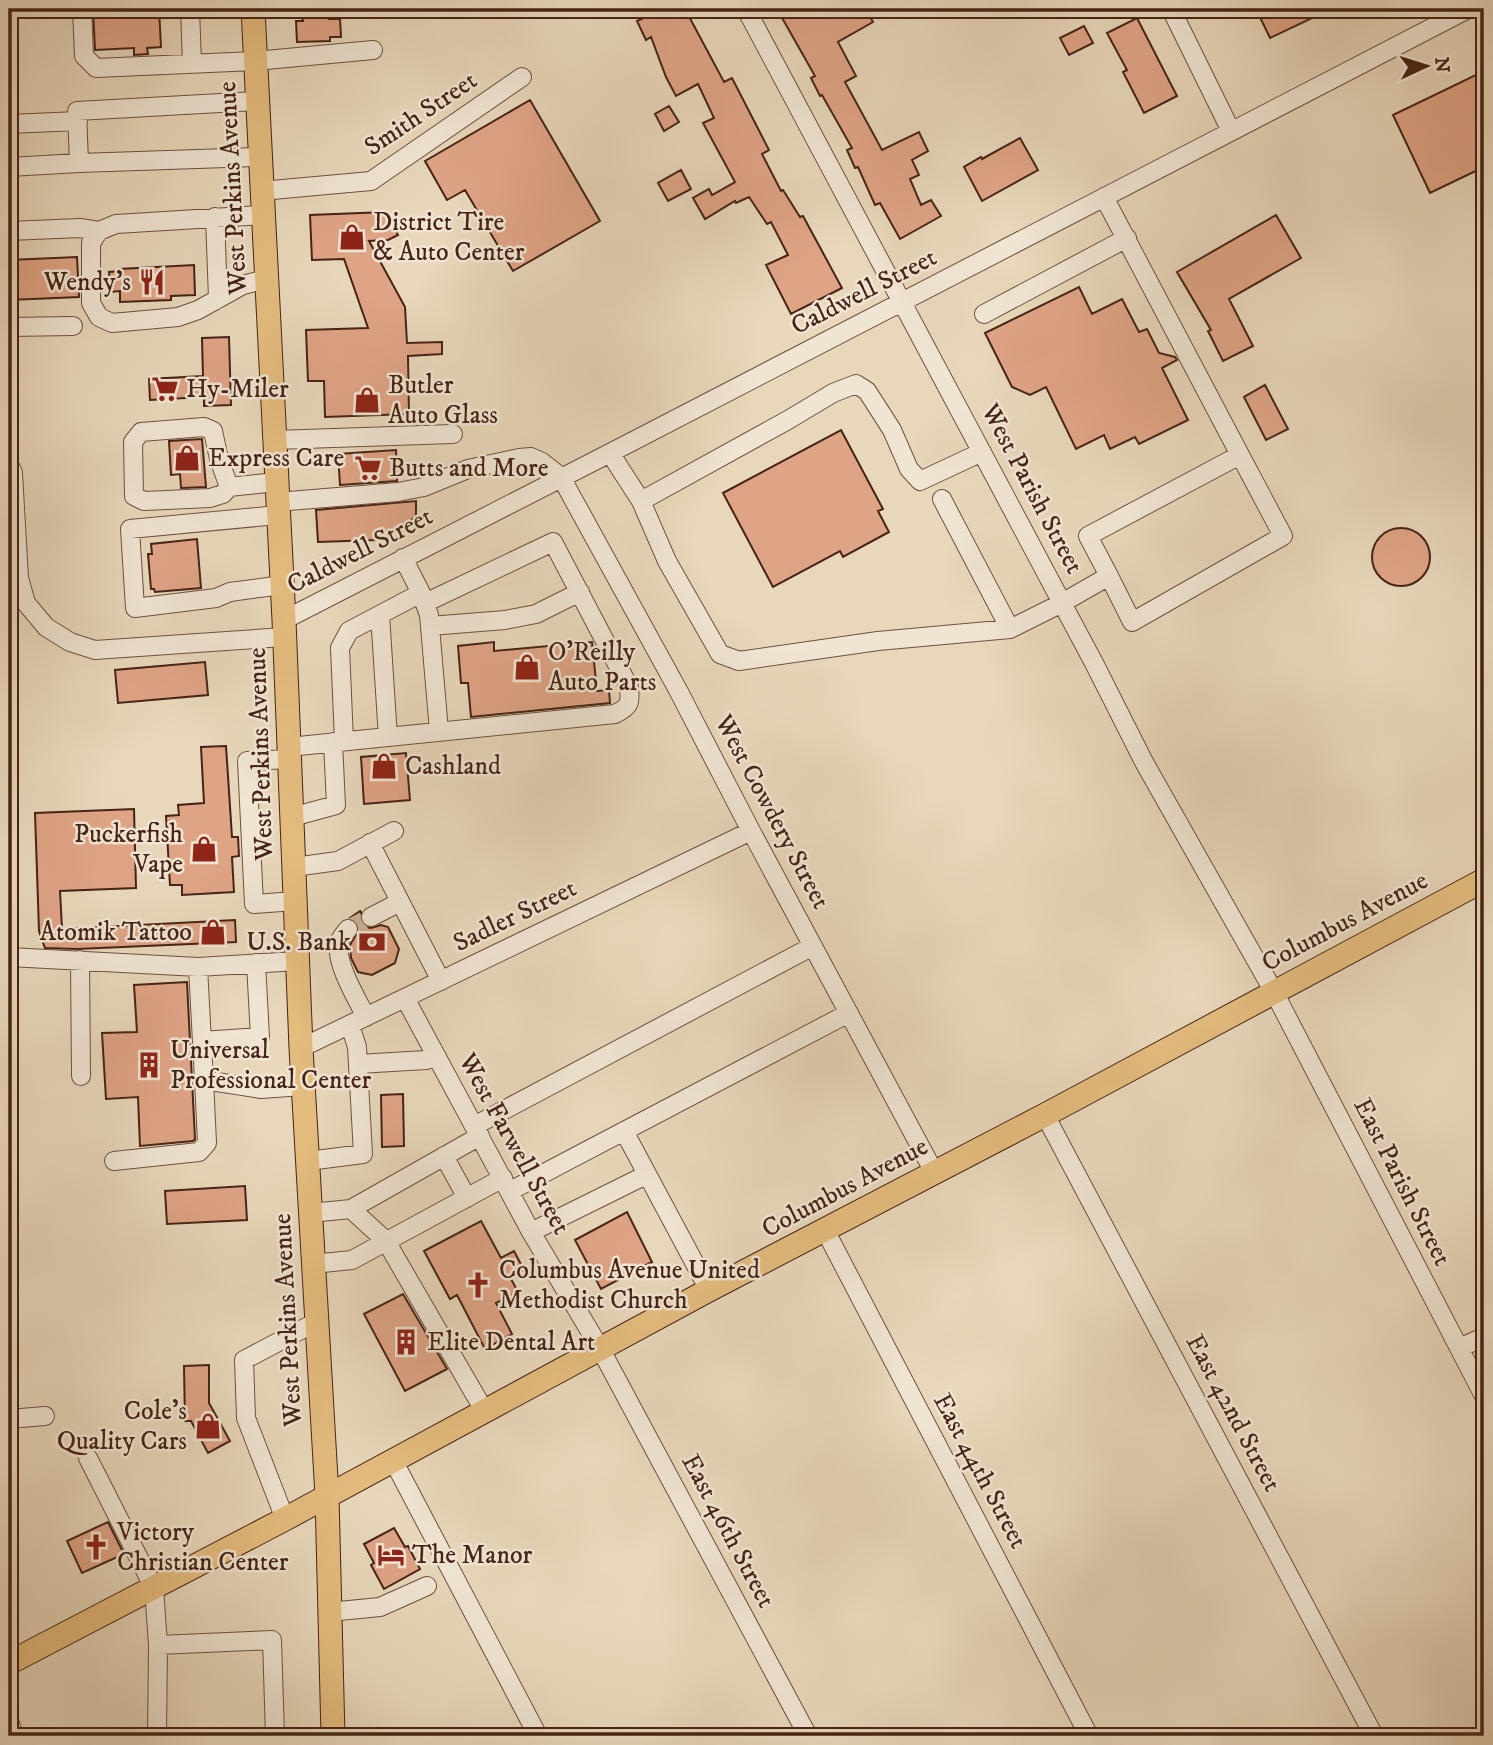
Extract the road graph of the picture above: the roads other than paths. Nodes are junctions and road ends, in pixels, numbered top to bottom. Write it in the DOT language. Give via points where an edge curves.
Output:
graph roads {
  1 [pos="82,9"];
  2 [pos="190,9"];
  3 [pos="253,9"];
  4 [pos="747,9"];
  5 [pos="1171,9"];
  6 [pos="1468,9"];
  7 [pos="373,50"];
  8 [pos="255,61"];
  9 [pos="192,64"];
  10 [pos="523,77"];
  11 [pos="257,101"];
  12 [pos="78,121"];
  13 [pos="9,124"];
  14 [pos="1231,131"];
  15 [pos="259,157"];
  16 [pos="79,163"];
  17 [pos="9,167"];
  18 [pos="261,191"];
  19 [pos="1104,197"];
  20 [pos="262,215"];
  21 [pos="215,218"];
  22 [pos="9,231"];
  23 [pos="99,231"];
  24 [pos="1126,238"];
  25 [pos="265,279"];
  26 [pos="218,299"];
  27 [pos="902,302"];
  28 [pos="984,314"];
  29 [pos="73,326"];
  30 [pos="9,327"];
  31 [pos="453,434"];
  32 [pos="274,440"];
  33 [pos="982,452"];
  34 [pos="610,453"];
  35 [pos="1240,455"];
  36 [pos="9,464"];
  37 [pos="561,477"];
  38 [pos="229,487"];
  39 [pos="942,499"];
  40 [pos="277,500"];
  41 [pos="640,501"];
  42 [pos="403,558"];
  43 [pos="1108,576"];
  44 [pos="282,585"];
  45 [pos="580,592"];
  46 [pos="423,598"];
  47 [pos="1062,603"];
  48 [pos="380,615"];
  49 [pos="430,626"];
  50 [pos="284,629"];
  51 [pos="1010,629"];
  52 [pos="439,731"];
  53 [pos="388,737"];
  54 [pos="339,742"];
  55 [pos="289,753"];
  56 [pos="292,817"];
  57 [pos="394,831"];
  58 [pos="751,831"];
  59 [pos="370,843"];
  60 [pos="294,867"];
  61 [pos="1484,880"];
  62 [pos="295,901"];
  63 [pos="400,902"];
  64 [pos="371,917"];
  65 [pos="348,929"];
  66 [pos="813,946"];
  67 [pos="9,957"];
  68 [pos="80,960"];
  69 [pos="298,961"];
  70 [pos="256,963"];
  71 [pos="198,967"];
  72 [pos="441,981"];
  73 [pos="1275,992"];
  74 [pos="405,998"];
  75 [pos="849,1013"];
  76 [pos="358,1021"];
  77 [pos="202,1041"];
  78 [pos="302,1048"];
  79 [pos="437,1057"];
  80 [pos="358,1064"];
  81 [pos="81,1076"];
  82 [pos="204,1080"];
  83 [pos="303,1086"];
  84 [pos="1045,1115"];
  85 [pos="477,1131"];
  86 [pos="624,1131"];
  87 [pos="444,1156"];
  88 [pos="114,1161"];
  89 [pos="308,1161"];
  90 [pos="934,1172"];
  91 [pos="646,1175"];
  92 [pos="506,1185"];
  93 [pos="467,1198"];
  94 [pos="351,1209"];
  95 [pos="310,1213"];
  96 [pos="825,1230"];
  97 [pos="531,1232"];
  98 [pos="386,1241"];
  99 [pos="313,1264"];
  100 [pos="709,1290"];
  101 [pos="316,1322"];
  102 [pos="1484,1336"];
  103 [pos="1459,1348"];
  104 [pos="601,1350"];
  105 [pos="1484,1396"];
  106 [pos="485,1412"];
  107 [pos="45,1416"];
  108 [pos="9,1419"];
  109 [pos="88,1458"];
  110 [pos="393,1460"];
  111 [pos="327,1496"];
  112 [pos="285,1519"];
  113 [pos="428,1586"];
  114 [pos="153,1588"];
  115 [pos="329,1612"];
  116 [pos="158,1645"];
  117 [pos="9,1663"];
  118 [pos="9,1721"];
  119 [pos="13,1736"];
  120 [pos="157,1736"];
  121 [pos="275,1736"];
  122 [pos="333,1736"];
  123 [pos="538,1736"];
  124 [pos="808,1736"];
  125 [pos="1090,1736"];
  126 [pos="1374,1736"];
  1 -- 9 [label="street" via="84,56 96,68"];
  2 -- 9 [label="street"];
  3 -- 8 [label="main road, West Perkins Avenue"];
  4 -- 27 [label="street, West Parish Street"];
  5 -- 14 [label="street"];
  6 -- 14 [label="street, Caldwell Street"];
  7 -- 8 [label="street"];
  8 -- 9 [label="street"];
  8 -- 11 [label="main road, West Perkins Avenue"];
  10 -- 18 [label="street, Smith Street" via="370,181"];
  11 -- 12 [label="street" via="77,111"];
  11 -- 15 [label="main road, West Perkins Avenue"];
  12 -- 13 [label="street"];
  12 -- 16 [label="street"];
  14 -- 19 [label="street, Caldwell Street"];
  15 -- 16 [label="street"];
  15 -- 18 [label="main road, West Perkins Avenue"];
  16 -- 17 [label="street"];
  18 -- 20 [label="main road, West Perkins Avenue"];
  19 -- 24 [label="street"];
  19 -- 27 [label="street, Caldwell Street"];
  20 -- 21 [label="street"];
  20 -- 25 [label="main road, West Perkins Avenue"];
  21 -- 23 [label="street" via="116,224"];
  21 -- 26 [label="street"];
  22 -- 23 [label="street"];
  23 -- 26 [label="street" via="91,243 91,303 99,317 112,323 178,317"];
  24 -- 28 [label="street"];
  24 -- 35 [label="street"];
  25 -- 26 [label="street"];
  25 -- 32 [label="main road, West Perkins Avenue"];
  27 -- 33 [label="street, West Parish Street"];
  27 -- 34 [label="street, Caldwell Street"];
  29 -- 30 [label="street"];
  31 -- 32 [label="street"];
  32 -- 40 [label="main road, West Perkins Avenue"];
  33 -- 41 [label="street" via="920,481 867,391 856,384"];
  33 -- 47 [label="street, West Parish Street"];
  34 -- 37 [label="street, Caldwell Street"];
  34 -- 41 [label="street"];
  35 -- 43 [label="street" via="1088,537"];
  35 -- 43 [label="street" via="1283,536 1132,622"];
  36 -- 50 [label="street" via="19,578 26,603 46,627 70,642 95,650"];
  37 -- 40 [label="street" via="531,457 468,469 398,492"];
  37 -- 42 [label="street, Caldwell Street"];
  37 -- 58 [label="street, West Cowdery Street"];
  38 -- 38 [label="street" via="210,498 144,501 134,496 133,442 141,432 204,427 213,431"];
  38 -- 40 [label="street"];
  39 -- 51 [label="street"];
  40 -- 44 [label="main road, West Perkins Avenue"];
  40 -- 44 [label="street" via="130,529 135,608"];
  41 -- 51 [label="street" via="667,561 720,654 739,662 878,641"];
  42 -- 46 [label="street"];
  42 -- 50 [label="street, Caldwell Street"];
  43 -- 47 [label="street"];
  44 -- 50 [label="main road, West Perkins Avenue"];
  45 -- 46 [label="street" via="554,542"];
  45 -- 49 [label="street" via="536,614"];
  45 -- 52 [label="street" via="629,687 630,702 625,708 615,713"];
  46 -- 48 [label="street"];
  46 -- 49 [label="street"];
  47 -- 51 [label="street"];
  47 -- 73 [label="street, West Parish Street" via="1144,762"];
  48 -- 53 [label="street"];
  48 -- 54 [label="street" via="349,631 340,648"];
  49 -- 52 [label="street"];
  50 -- 55 [label="main road, West Perkins Avenue"];
  52 -- 53 [label="street"];
  53 -- 54 [label="street"];
  54 -- 55 [label="street"];
  54 -- 56 [label="street" via="336,805"];
  55 -- 56 [label="main road, West Perkins Avenue"];
  55 -- 62 [label="street" via="247,761 254,904"];
  56 -- 60 [label="main road, West Perkins Avenue"];
  57 -- 59 [label="street"];
  58 -- 66 [label="street, West Cowdery Street"];
  58 -- 72 [label="street, Sadler Street"];
  59 -- 60 [label="street" via="338,861"];
  59 -- 63 [label="street"];
  60 -- 62 [label="main road, West Perkins Avenue"];
  61 -- 73 [label="main road, Columbus Avenue"];
  62 -- 69 [label="main road, West Perkins Avenue"];
  63 -- 64 [label="street"];
  63 -- 72 [label="street"];
  65 -- 76 [label="street" via="339,942 340,957"];
  66 -- 75 [label="street, West Cowdery Street"];
  66 -- 85 [label="street"];
  67 -- 68 [label="street"];
  68 -- 71 [label="street"];
  68 -- 81 [label="street"];
  69 -- 70 [label="street"];
  69 -- 78 [label="main road, West Perkins Avenue"];
  70 -- 71 [label="street"];
  70 -- 77 [label="street" via="260,1037"];
  71 -- 77 [label="street"];
  72 -- 74 [label="street, Sadler Street"];
  73 -- 84 [label="main road, Columbus Avenue"];
  73 -- 103 [label="street, East Parish Street"];
  74 -- 76 [label="street, Sadler Street"];
  74 -- 79 [label="street, West Farwell Street"];
  75 -- 86 [label="street"];
  75 -- 90 [label="street, West Cowdery Street"];
  76 -- 78 [label="street, Sadler Street"];
  76 -- 80 [label="street"];
  77 -- 82 [label="street"];
  78 -- 83 [label="main road, West Perkins Avenue"];
  79 -- 80 [label="street"];
  79 -- 85 [label="street, West Farwell Street"];
  80 -- 89 [label="street" via="363,1154"];
  82 -- 83 [label="street" via="261,1089"];
  82 -- 88 [label="street" via="207,1143 199,1152"];
  83 -- 89 [label="main road, West Perkins Avenue"];
  84 -- 90 [label="main road, Columbus Avenue"];
  84 -- 126 [label="street, East 42nd Street"];
  85 -- 87 [label="street"];
  85 -- 92 [label="street, West Farwell Street"];
  86 -- 91 [label="street"];
  86 -- 92 [label="street"];
  87 -- 93 [label="street"];
  87 -- 94 [label="street"];
  89 -- 95 [label="main road, West Perkins Avenue"];
  90 -- 96 [label="main road, Columbus Avenue"];
  91 -- 97 [label="street"];
  91 -- 100 [label="street"];
  92 -- 93 [label="street"];
  92 -- 97 [label="street, West Farwell Street"];
  93 -- 98 [label="street"];
  94 -- 95 [label="street"];
  94 -- 98 [label="street"];
  95 -- 99 [label="main road, West Perkins Avenue"];
  96 -- 100 [label="main road, Columbus Avenue"];
  96 -- 125 [label="street, East 44th Street"];
  97 -- 104 [label="street, West Farwell Street"];
  98 -- 99 [label="street" via="352,1260"];
  98 -- 106 [label="street"];
  99 -- 101 [label="main road, West Perkins Avenue"];
  100 -- 104 [label="main road, Columbus Avenue"];
  101 -- 111 [label="main road, West Perkins Avenue"];
  101 -- 112 [label="street" via="244,1360 246,1418"];
  102 -- 103 [label="street"];
  103 -- 105 [label="street, East Parish Street"];
  104 -- 106 [label="main road, Columbus Avenue"];
  104 -- 124 [label="street, East 46th Street"];
  106 -- 110 [label="main road, Columbus Avenue"];
  107 -- 108 [label="street"];
  109 -- 114 [label="street"];
  110 -- 111 [label="main road, Columbus Avenue"];
  110 -- 123 [label="street"];
  111 -- 112 [label="main road, Columbus Avenue"];
  111 -- 115 [label="main road, West Perkins Avenue"];
  112 -- 114 [label="main road, Columbus Avenue"];
  113 -- 115 [label="street" via="380,1607"];
  114 -- 116 [label="street"];
  114 -- 117 [label="main road, Columbus Avenue"];
  115 -- 122 [label="main road, West Perkins Avenue"];
  116 -- 120 [label="street"];
  116 -- 121 [label="street" via="272,1640"];
  118 -- 119 [label="street"];
}
